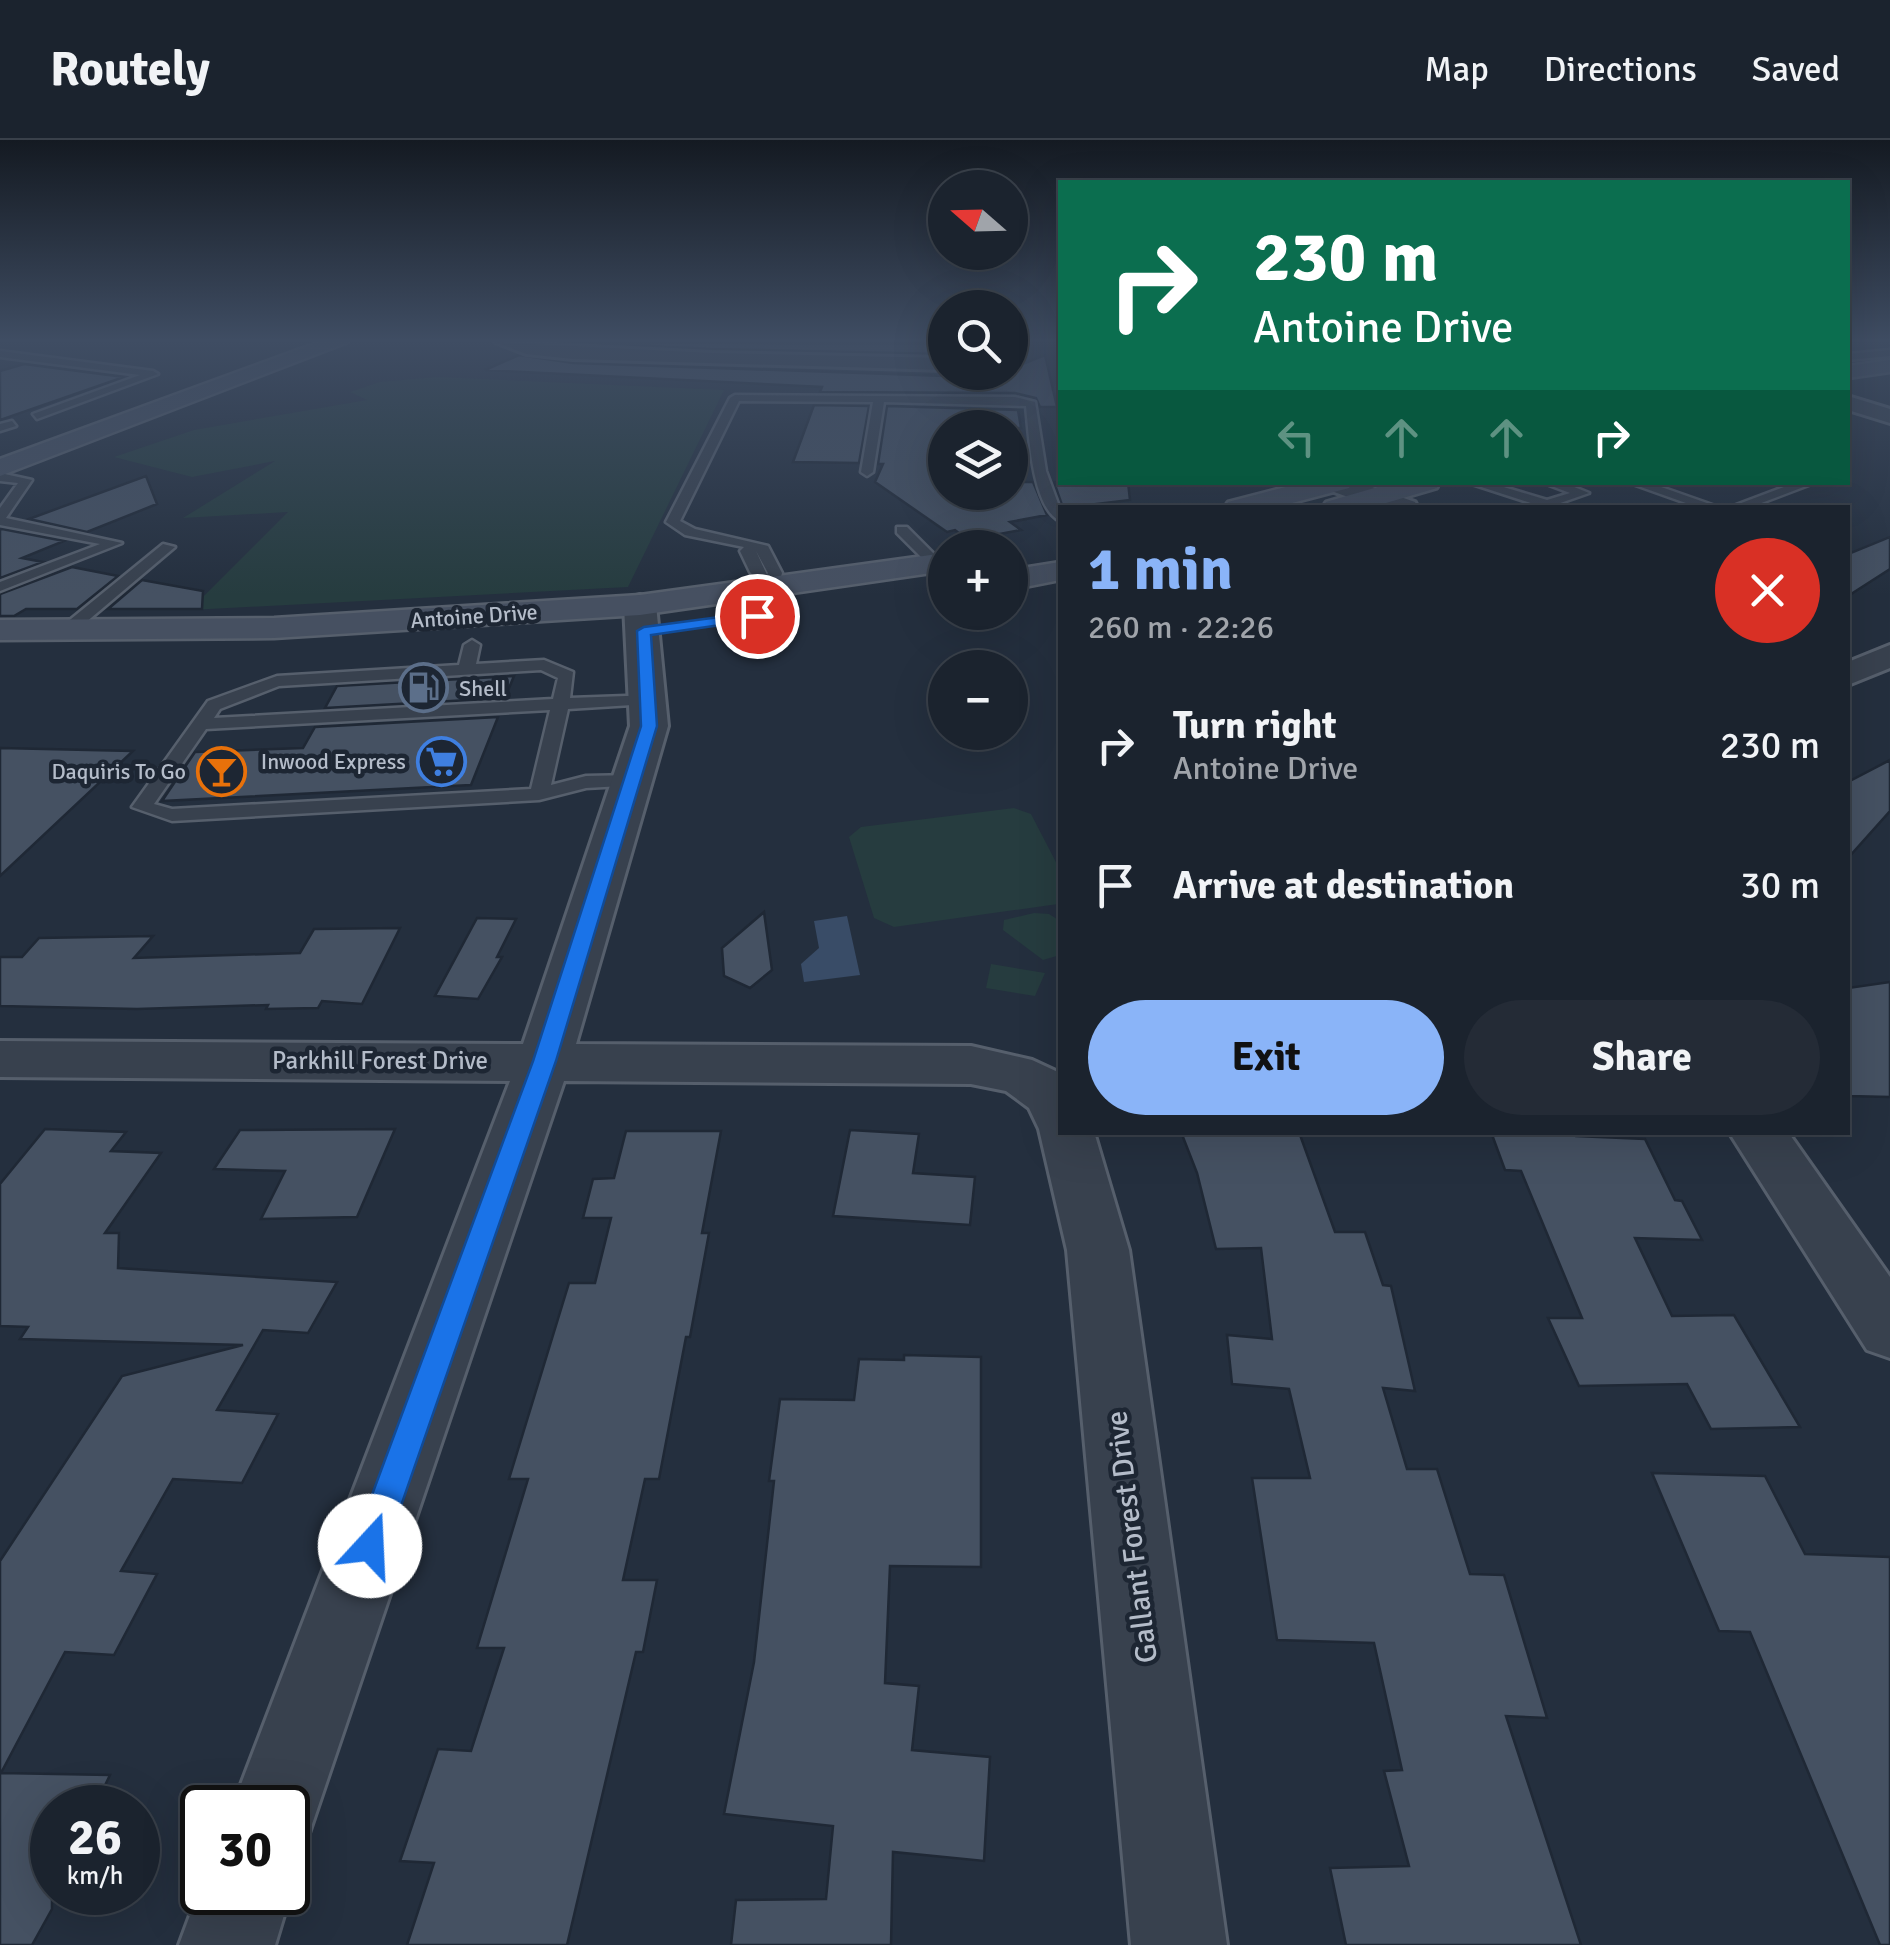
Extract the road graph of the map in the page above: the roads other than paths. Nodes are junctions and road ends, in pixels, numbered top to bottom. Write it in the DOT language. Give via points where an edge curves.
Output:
graph roads {
  1 [pos="64,426"];
  2 [pos="112,426"];
  3 [pos="722,426"];
  4 [pos="874,426"];
  5 [pos="1034,426"];
  6 [pos="0,449"];
  7 [pos="0,468"];
  8 [pos="867,472"];
  9 [pos="0,477"];
  10 [pos="1329,485"];
  11 [pos="1342,485"];
  12 [pos="1418,485"];
  13 [pos="1482,485"];
  14 [pos="1556,485"];
  15 [pos="1642,485"];
  16 [pos="1802,485"];
  17 [pos="1376,498"];
  18 [pos="1250,505"];
  19 [pos="1348,505"];
  20 [pos="1396,505"];
  21 [pos="1706,505"];
  22 [pos="1743,505"];
  23 [pos="1058,515"];
  24 [pos="0,519"];
  25 [pos="902,530"];
  26 [pos="1058,544"];
  27 [pos="168,547"];
  28 [pos="1028,548"];
  29 [pos="928,557"];
  30 [pos="1058,571"];
  31 [pos="928,573"];
  32 [pos="928,574"];
  33 [pos="1028,577"];
  34 [pos="0,587"];
  35 [pos="772,588"];
  36 [pos="642,618"];
  37 [pos="0,630"];
  38 [pos="66,631"];
  39 [pos="1890,655"];
  40 [pos="469,657"];
  41 [pos="0,660"];
  42 [pos="334,666"];
  43 [pos="1850,674"];
  44 [pos="648,700"];
  45 [pos="560,706"];
  46 [pos="308,718"];
  47 [pos="200,724"];
  48 [pos="632,780"];
  49 [pos="539,794"];
  50 [pos="0,1059"];
  51 [pos="544,1061"];
  52 [pos="1058,1114"];
  53 [pos="1065,1135"];
  54 [pos="1759,1135"];
  55 [pos="1890,1330"];
  56 [pos="284,1785"];
  57 [pos="238,1915"];
  58 [pos="227,1945"];
  59 [pos="1179,1945"];
  1 -- 6 [label="main road"];
  2 -- 7 [label="main road"];
  3 -- 35 [label="lane" via="673,522 680,530 755,546 748,555"];
  4 -- 8 [label="lane"];
  5 -- 23 [label="lane" via="1040,471"];
  9 -- 24 [label="lane" via="26,480"];
  10 -- 18 [label="main road"];
  11 -- 17 [label="street"];
  12 -- 17 [label="main road"];
  13 -- 14 [label="lane" via="1548,504 1584,493"];
  15 -- 21 [label="lane"];
  16 -- 22 [label="lane"];
  17 -- 19 [label="main road"];
  17 -- 20 [label="street"];
  24 -- 34 [label="lane" via="115,544"];
  25 -- 29 [label="lane"];
  26 -- 28 [label="main road"];
  27 -- 38 [label="lane"];
  30 -- 33 [label="main road"];
  31 -- 35 [label="main road, Antoine Drive"];
  32 -- 36 [label="main road, Antoine Drive"];
  35 -- 36 [label="main road, Antoine Drive"];
  36 -- 38 [label="main road, Antoine Drive"];
  36 -- 40 [label="main road, Antoine Drive"];
  36 -- 44 [label="street"];
  37 -- 38 [label="main road, Antoine Drive"];
  39 -- 43 [label="street"];
  40 -- 42 [label="main road, Antoine Drive"];
  40 -- 45 [label="lane" via="544,665 567,676"];
  41 -- 42 [label="main road, Antoine Drive"];
  42 -- 46 [label="lane"];
  42 -- 47 [label="lane" via="214,704"];
  44 -- 45 [label="lane"];
  44 -- 48 [label="street" via="649,726"];
  45 -- 46 [label="lane"];
  45 -- 49 [label="lane"];
  46 -- 47 [label="lane"];
  47 -- 49 [label="lane" via="142,807 172,814"];
  48 -- 49 [label="lane"];
  48 -- 51 [label="street"];
  50 -- 51 [label="street, Parkhill Forest Drive"];
  51 -- 52 [label="street, Parkhill Forest Drive" via="970,1065 1030,1079"];
  51 -- 56 [label="street"];
  53 -- 59 [label="street, Gallant Forest Drive" via="1098,1250"];
  54 -- 55 [label="street"];
  57 -- 58 [label="street"];
}
